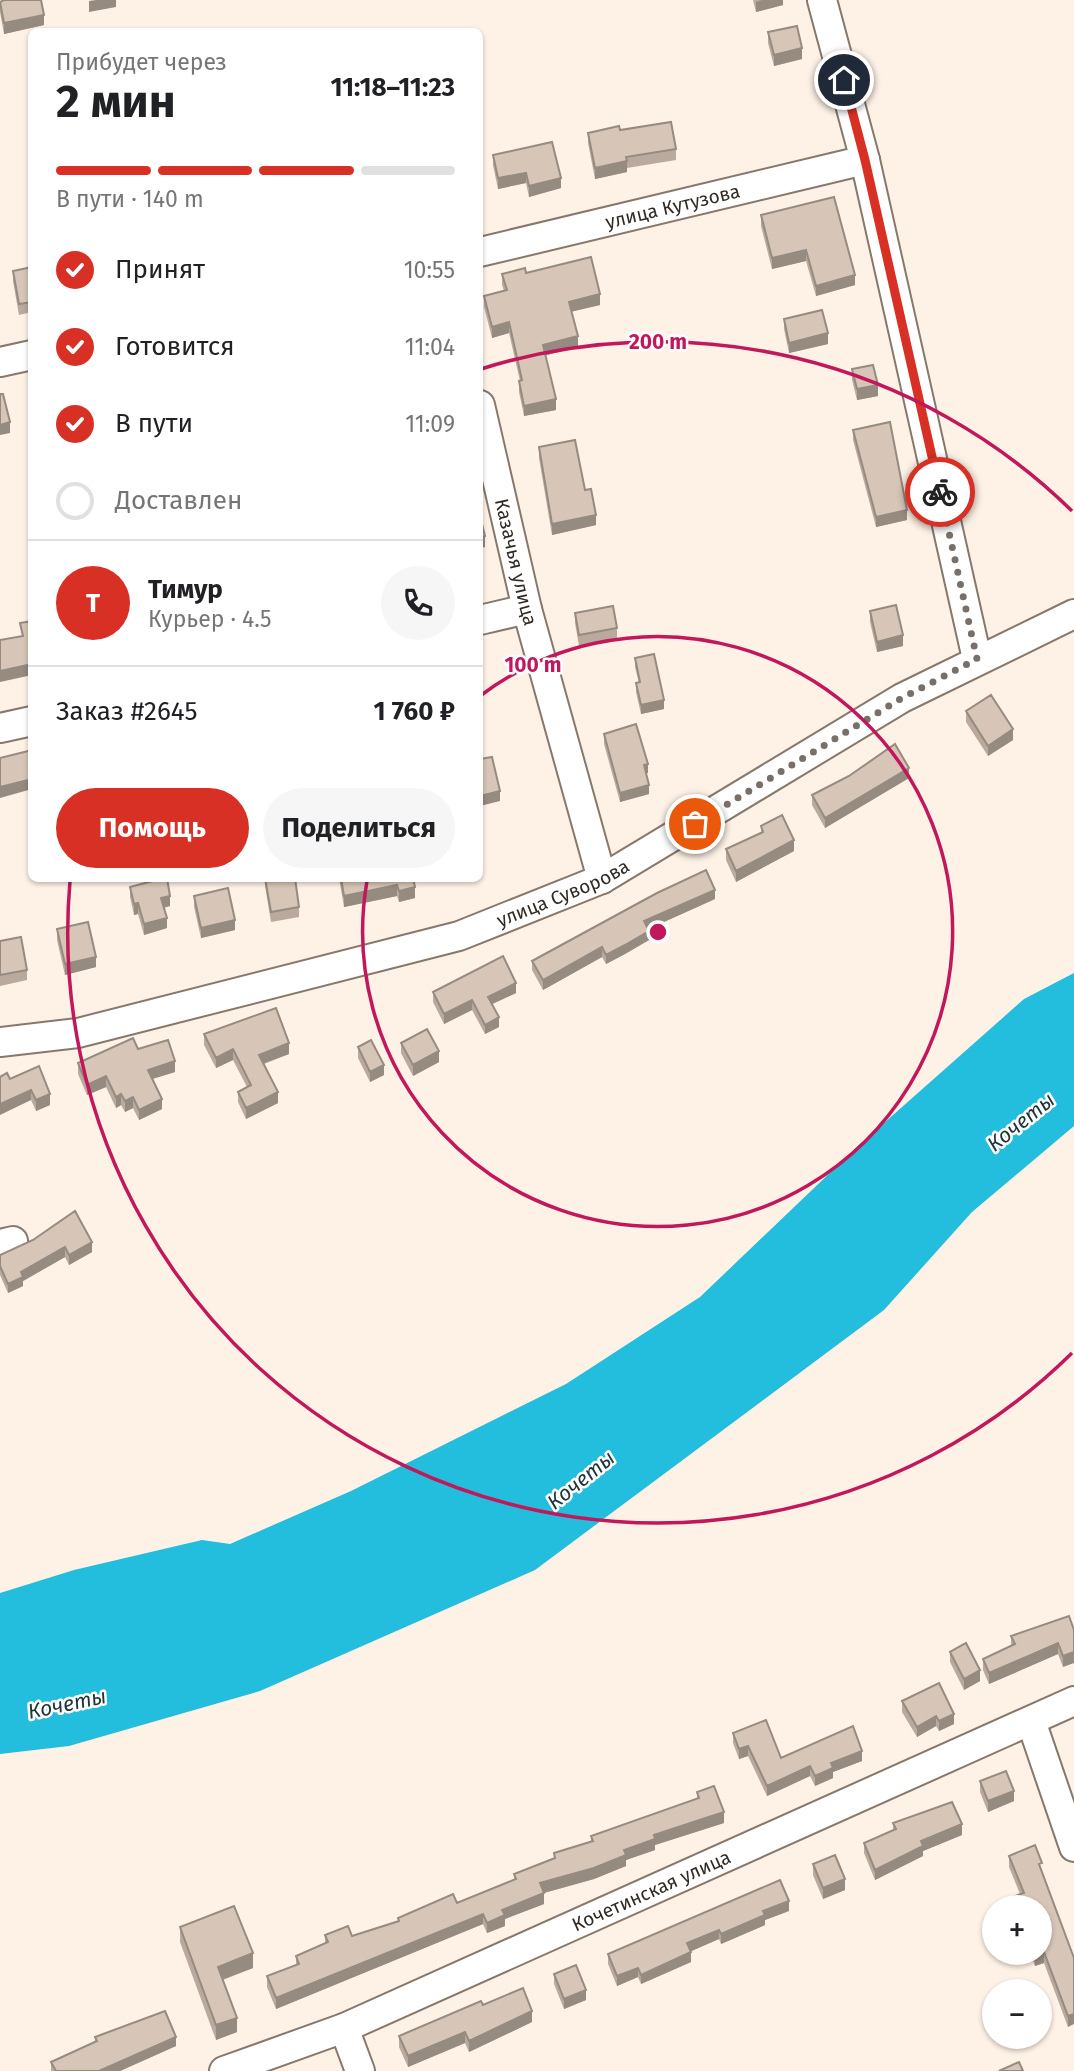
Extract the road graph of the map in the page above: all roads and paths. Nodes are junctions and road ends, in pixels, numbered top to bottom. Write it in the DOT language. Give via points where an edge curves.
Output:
graph roads {
  1 [pos="822,0"];
  2 [pos="865,160"];
  3 [pos="483,251"];
  4 [pos="28,356"];
  5 [pos="0,362"];
  6 [pos="483,418"];
  7 [pos="527,609"];
  8 [pos="1074,614"];
  9 [pos="483,619"];
  10 [pos="977,659"];
  11 [pos="28,722"];
  12 [pos="0,729"];
  13 [pos="602,879"];
  14 [pos="0,1042"];
  15 [pos="1074,1701"];
  16 [pos="1031,1721"];
  17 [pos="1074,1847"];
  18 [pos="345,2028"];
  19 [pos="224,2071"];
  20 [pos="360,2071"];
  1 -- 2 [label="street"];
  2 -- 3 [label="street, улица Кутузова"];
  2 -- 10 [label="street"];
  4 -- 5 [label="street"];
  6 -- 7 [label="street, Казачья улица"];
  7 -- 9 [label="street"];
  7 -- 13 [label="street, Казачья улица"];
  8 -- 10 [label="street, улица Суворова"];
  10 -- 13 [label="street, улица Суворова" via="902,698"];
  11 -- 12 [label="street"];
  13 -- 14 [label="street, улица Суворова" via="459,936 78,1033"];
  15 -- 16 [label="street, Кочетинская улица"];
  16 -- 17 [label="street"];
  16 -- 18 [label="street, Кочетинская улица"];
  18 -- 19 [label="street, Кочетинская улица"];
  18 -- 20 [label="street"];
}
